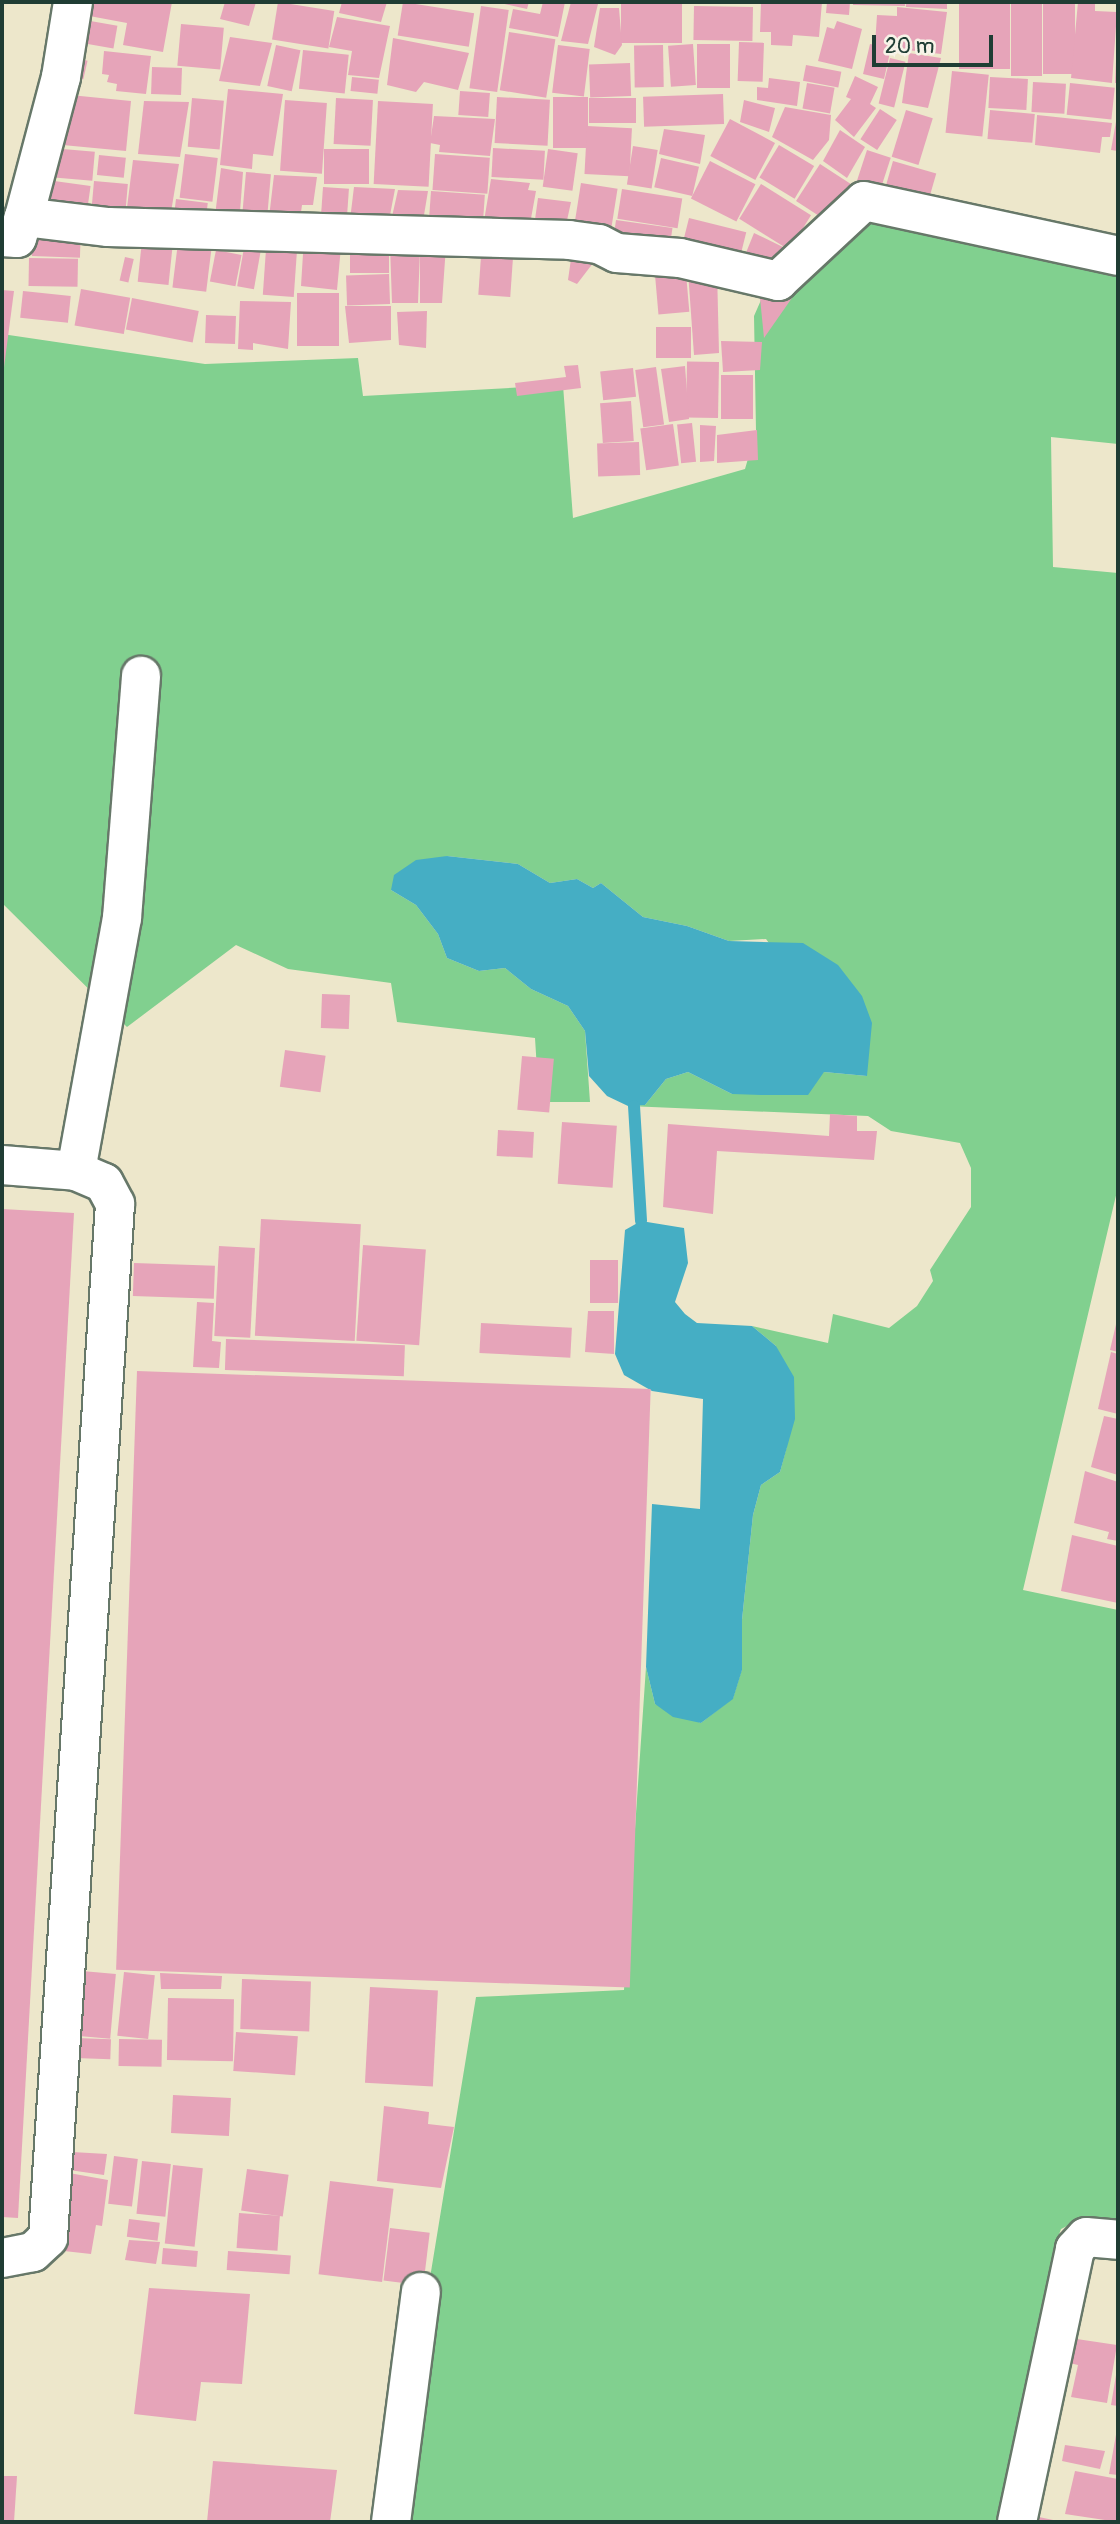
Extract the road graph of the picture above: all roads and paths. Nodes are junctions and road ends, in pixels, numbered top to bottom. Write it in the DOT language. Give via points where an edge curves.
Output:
graph roads {
  1 [pos="73,2"];
  2 [pos="13,227"];
  3 [pos="1118,256"];
  4 [pos="141,676"];
  5 [pos="2,1166"];
  6 [pos="76,1171"];
  7 [pos="1118,2240"];
  8 [pos="2,2258"];
  9 [pos="421,2292"];
  10 [pos="391,2522"];
  11 [pos="1017,2522"];
  1 -- 2 [label="street" via="61,77"];
  2 -- 3 [label="street" via="569,240 599,244 617,253 680,258 778,281 864,201"];
  4 -- 6 [label="street" via="122,918"];
  5 -- 6 [label="street"];
  6 -- 8 [label="street" via="104,1183 115,1204 48,2238 33,2252"];
  7 -- 11 [label="street" via="1086,2237 1075,2249"];
  9 -- 10 [label="street"];
}
